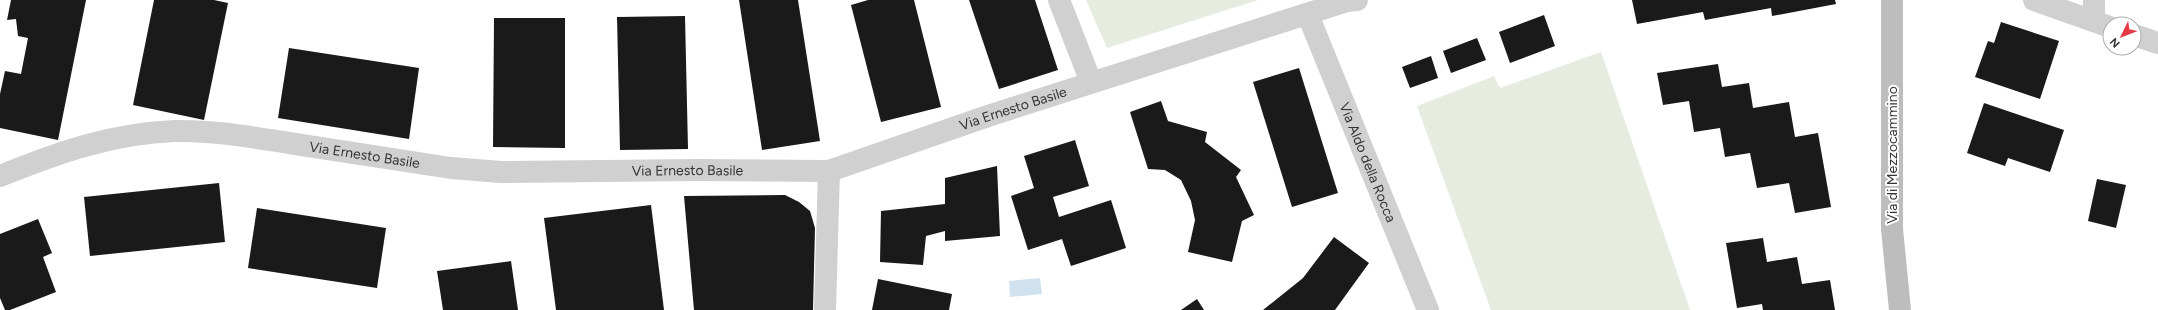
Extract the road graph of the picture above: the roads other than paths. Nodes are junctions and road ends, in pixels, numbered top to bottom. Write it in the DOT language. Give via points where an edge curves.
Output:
graph roads {
  1 [pos="1059,0"];
  2 [pos="1350,0"];
  3 [pos="1892,0"];
  4 [pos="2034,0"];
  5 [pos="2094,0"];
  6 [pos="1308,15"];
  7 [pos="2102,24"];
  8 [pos="2142,38"];
  9 [pos="2158,43"];
  10 [pos="1091,82"];
  11 [pos="829,171"];
  12 [pos="0,176"];
  13 [pos="825,310"];
  14 [pos="1428,310"];
  15 [pos="1900,310"];
  1 -- 10 [label="street"];
  2 -- 6 [label="street, Via Ernesto Basile"];
  3 -- 15 [label="main road, Via di Mezzocammino" via="1892,229"];
  4 -- 7 [label="street"];
  5 -- 7 [label="street"];
  6 -- 10 [label="street, Via Ernesto Basile"];
  6 -- 14 [label="street, Via Aldo della Rocca"];
  8 -- 9 [label="street"];
  10 -- 11 [label="street, Via Ernesto Basile"];
  11 -- 12 [label="street, Via Ernesto Basile" via="489,171 451,168 219,132 182,131 132,136 87,145 44,158"];
  11 -- 13 [label="street"];
}
